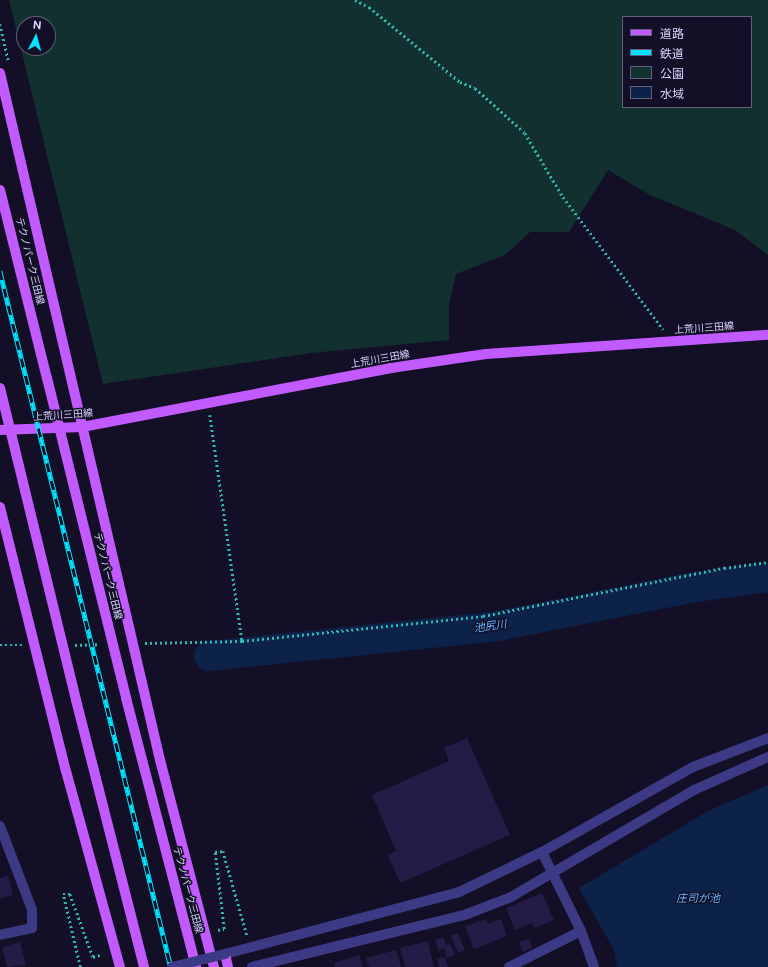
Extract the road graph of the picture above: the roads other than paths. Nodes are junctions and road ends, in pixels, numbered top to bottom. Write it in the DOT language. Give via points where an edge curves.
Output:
graph roads {
  1 [pos="0,73"];
  2 [pos="0,190"];
  3 [pos="768,335"];
  4 [pos="0,388"];
  5 [pos="82,427"];
  6 [pos="0,430"];
  7 [pos="0,507"];
  8 [pos="768,738"];
  9 [pos="768,757"];
  10 [pos="0,826"];
  11 [pos="542,852"];
  12 [pos="551,873"];
  13 [pos="581,931"];
  14 [pos="0,935"];
  15 [pos="225,954"];
  16 [pos="120,967"];
  17 [pos="144,967"];
  18 [pos="172,967"];
  19 [pos="196,967"];
  20 [pos="214,967"];
  21 [pos="228,967"];
  22 [pos="252,967"];
  23 [pos="509,967"];
  24 [pos="594,967"];
  1 -- 5 [label="main road"];
  2 -- 19 [label="main road, テクノパーク三田線, bridge" via="126,698"];
  3 -- 5 [label="main road, 上荒川三田線" via="486,354 391,368 209,405"];
  4 -- 17 [label="main road, bridge"];
  5 -- 6 [label="main road, 上荒川三田線"];
  5 -- 20 [label="main road" via="160,760"];
  7 -- 16 [label="main road" via="64,764"];
  8 -- 11 [label="street" via="694,767"];
  9 -- 12 [label="street" via="694,790"];
  10 -- 14 [label="street" via="32,910 32,928"];
  11 -- 12 [label="street"];
  11 -- 15 [label="street" via="459,892"];
  12 -- 13 [label="street"];
  12 -- 22 [label="street" via="511,897 467,914"];
  13 -- 23 [label="street"];
  13 -- 24 [label="street"];
  15 -- 18 [label="street, bridge"];
  15 -- 21 [label="main road"];
}
